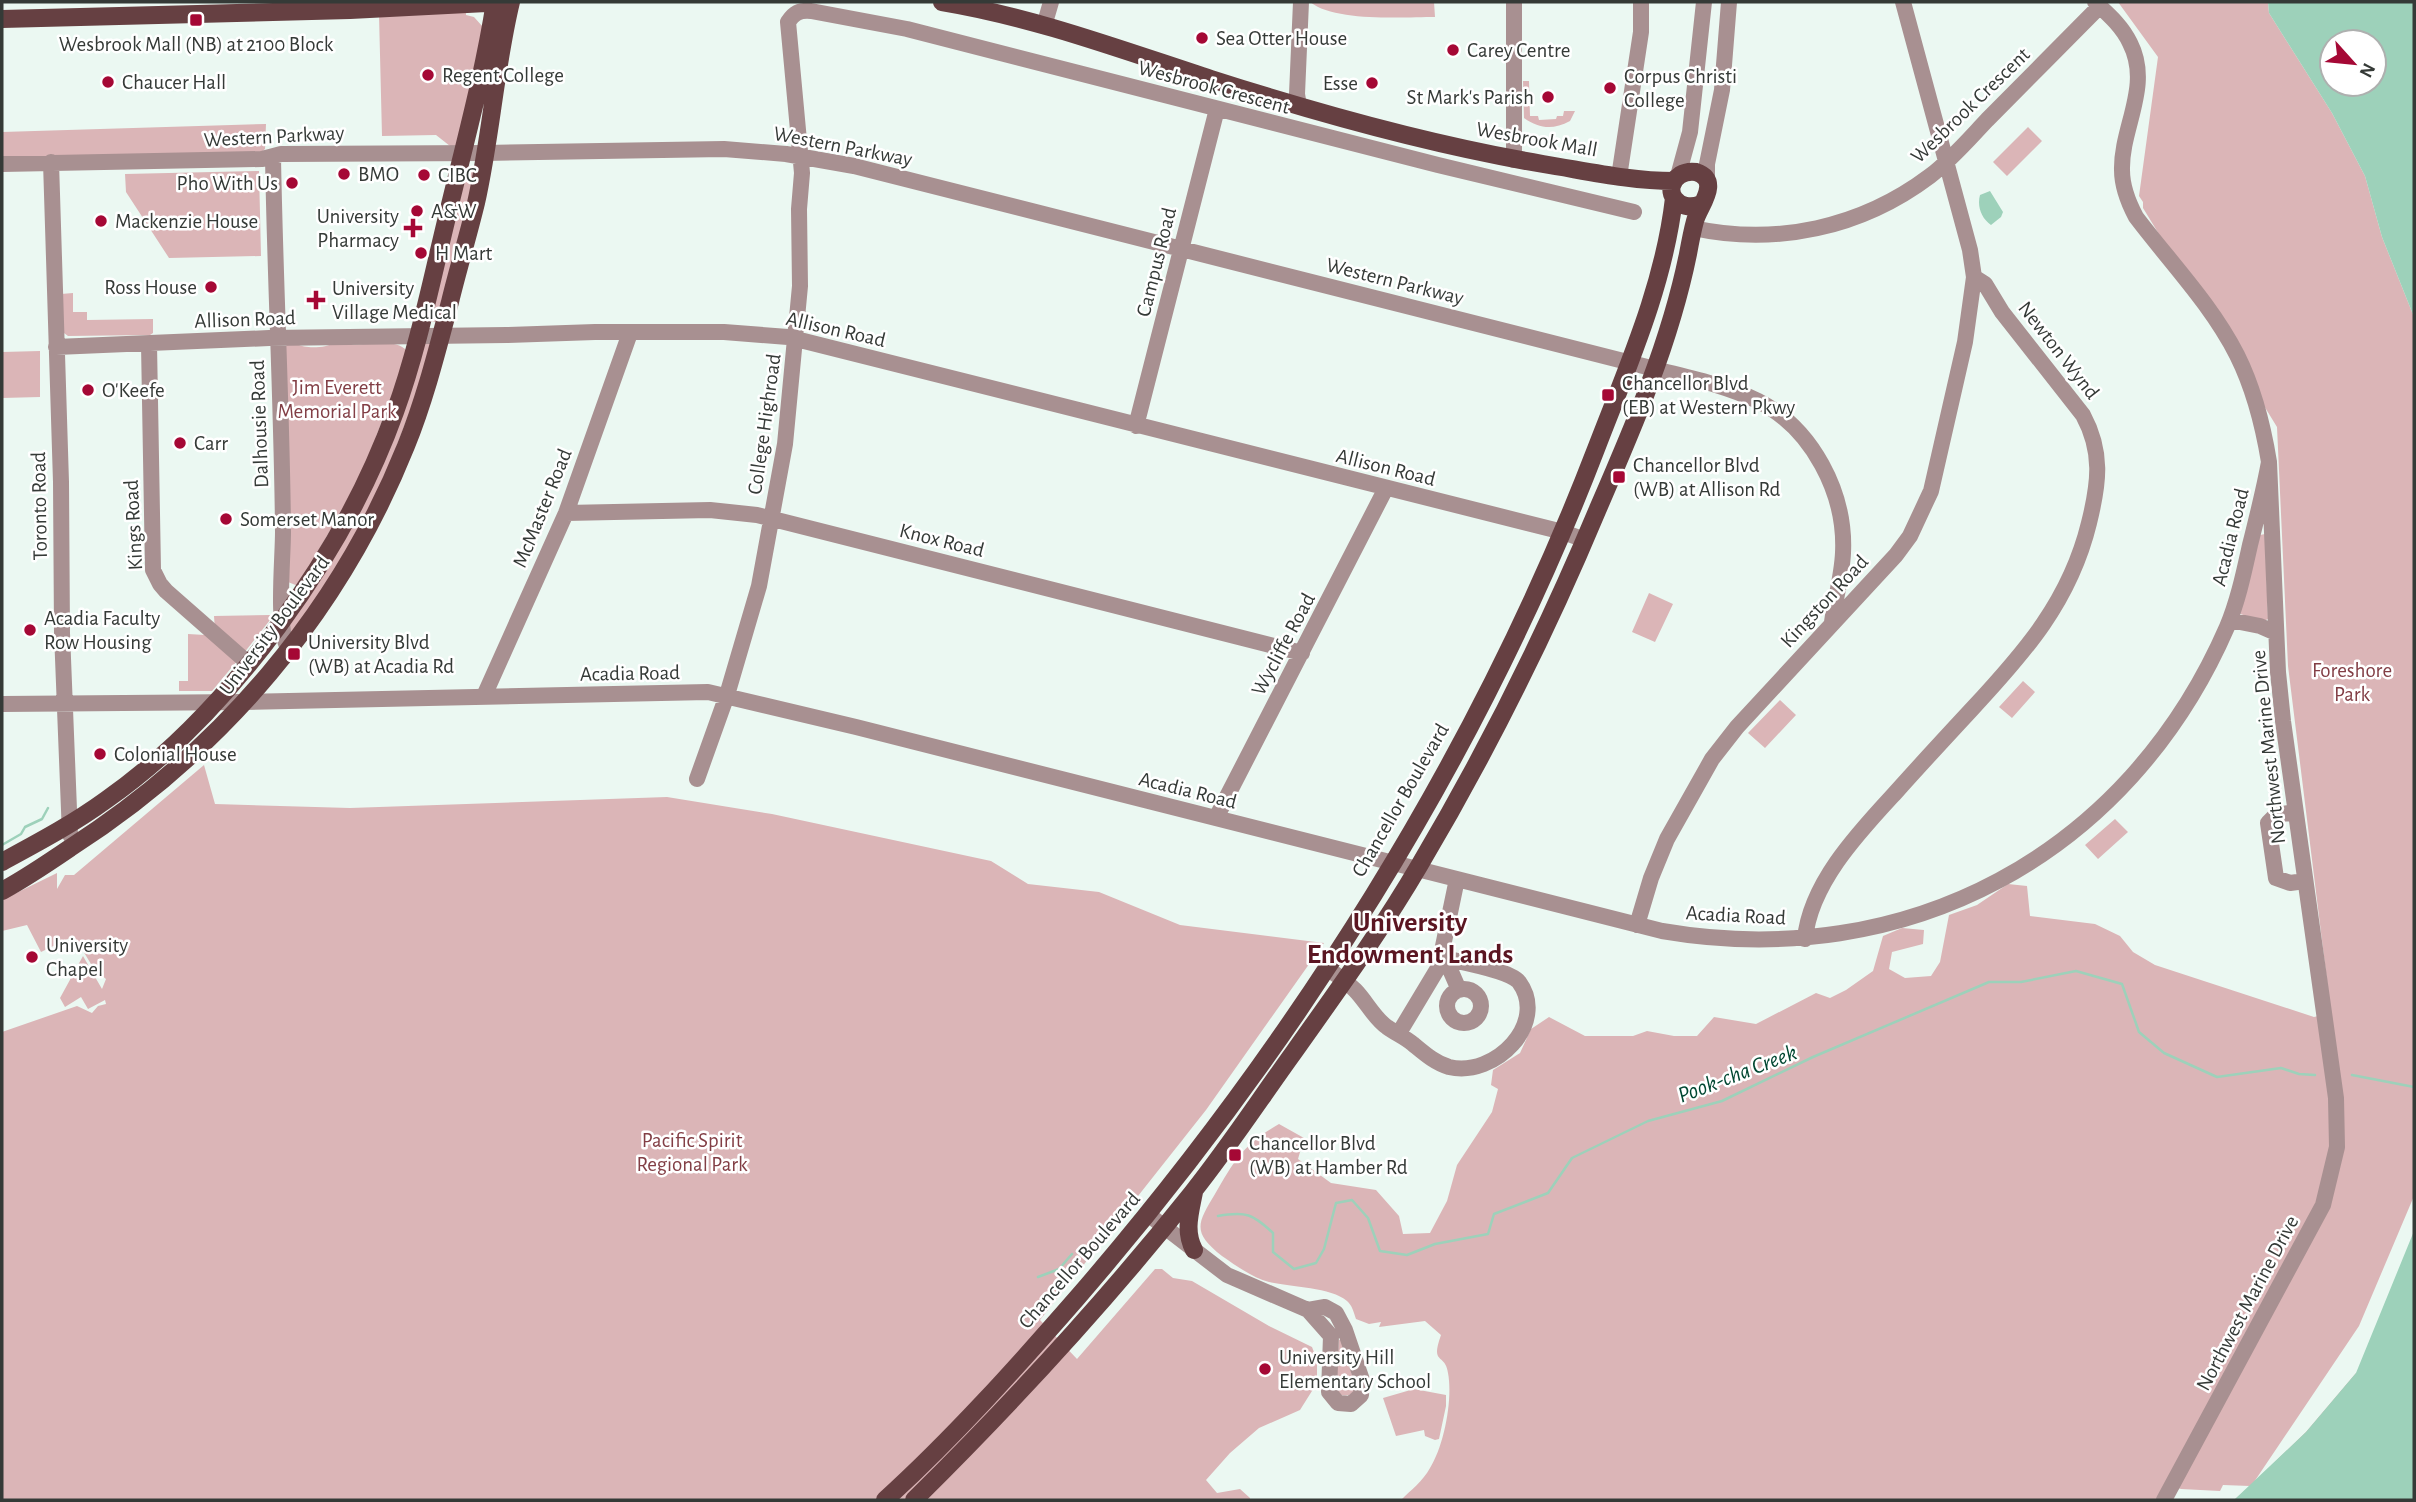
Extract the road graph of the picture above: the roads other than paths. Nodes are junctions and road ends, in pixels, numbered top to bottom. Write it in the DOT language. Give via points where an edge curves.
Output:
graph roads {
  1 [pos="503,2"];
  2 [pos="520,2"];
  3 [pos="942,2"];
  4 [pos="992,2"];
  5 [pos="1301,2"];
  6 [pos="1514,2"];
  7 [pos="1641,2"];
  8 [pos="1704,2"];
  9 [pos="1730,2"];
  10 [pos="1903,2"];
  11 [pos="2097,4"];
  12 [pos="1047,15"];
  13 [pos="2,19"];
  14 [pos="788,22"];
  15 [pos="1299,106"];
  16 [pos="1217,109"];
  17 [pos="463,153"];
  18 [pos="485,153"];
  19 [pos="274,156"];
  20 [pos="801,156"];
  21 [pos="1514,160"];
  22 [pos="51,162"];
  23 [pos="1945,162"];
  24 [pos="2,164"];
  25 [pos="1619,177"];
  26 [pos="1707,182"];
  27 [pos="1675,187"];
  28 [pos="1701,204"];
  29 [pos="1634,212"];
  30 [pos="1693,228"];
  31 [pos="1181,249"];
  32 [pos="1974,277"];
  33 [pos="630,333"];
  34 [pos="417,335"];
  35 [pos="441,335"];
  36 [pos="797,338"];
  37 [pos="276,339"];
  38 [pos="149,344"];
  39 [pos="56,347"];
  40 [pos="1630,362"];
  41 [pos="1655,369"];
  42 [pos="1136,426"];
  43 [pos="2269,462"];
  44 [pos="1386,488"];
  45 [pos="566,513"];
  46 [pos="773,519"];
  47 [pos="2273,527"];
  48 [pos="1563,532"];
  49 [pos="2253,533"];
  50 [pos="1585,540"];
  51 [pos="283,620"];
  52 [pos="2230,620"];
  53 [pos="1832,622"];
  54 [pos="2276,633"];
  55 [pos="288,648"];
  56 [pos="1302,653"];
  57 [pos="248,663"];
  58 [pos="727,695"];
  59 [pos="484,696"];
  60 [pos="214,702"];
  61 [pos="245,702"];
  62 [pos="2,704"];
  63 [pos="64,704"];
  64 [pos="697,779"];
  65 [pos="2295,812"];
  66 [pos="1216,818"];
  67 [pos="69,825"];
  68 [pos="71,848"];
  69 [pos="2,862"];
  70 [pos="1392,863"];
  71 [pos="1417,869"];
  72 [pos="1457,879"];
  73 [pos="2305,881"];
  74 [pos="2,891"];
  75 [pos="1637,925"];
  76 [pos="1805,939"];
  77 [pos="1363,952"];
  78 [pos="1444,958"];
  79 [pos="1326,967"];
  80 [pos="1344,981"];
  81 [pos="1459,989"];
  82 [pos="1399,1033"];
  83 [pos="1195,1189"];
  84 [pos="1149,1215"];
  85 [pos="1164,1227"];
  86 [pos="1195,1250"];
  87 [pos="1338,1333"];
  88 [pos="885,1500"];
  89 [pos="914,1500"];
  90 [pos="2164,1500"];
  1 -- 2 [label="main road"];
  1 -- 13 [label="main road"];
  1 -- 17 [label="main road, University Boulevard"];
  1 -- 18 [label="main road, University Boulevard"];
  3 -- 12 [label="main road, Wesbrook Mall"];
  4 -- 12 [label="main road, Wesbrook Mall"];
  5 -- 15 [label="street"];
  6 -- 21 [label="street"];
  7 -- 25 [label="street" via="1641,32"];
  8 -- 27 [label="street, Chancellor Boulevard" via="1690,132"];
  9 -- 26 [label="street"];
  10 -- 23 [label="street"];
  11 -- 23 [label="street, Wesbrook Crescent"];
  11 -- 43 [label="street, Northwest Marine Drive" via="2128,38 2137,71 2138,90 2121,168 2128,201 2210,311 2237,356 2258,409"];
  12 -- 15 [label="main road, Wesbrook Mall" via="1149,52 1180,69"];
  14 -- 16 [label="street, Wesbrook Crescent" via="802,10 907,29"];
  14 -- 20 [label="street, College Highroad"];
  15 -- 21 [label="main road, Wesbrook Mall"];
  16 -- 29 [label="street, Wesbrook Crescent"];
  16 -- 31 [label="street, Campus Road"];
  17 -- 18 [label="street, Western Parkway"];
  17 -- 19 [label="street, Western Parkway"];
  17 -- 34 [label="main road, University Boulevard"];
  18 -- 20 [label="street, Western Parkway" via="724,149"];
  18 -- 35 [label="main road, University Boulevard"];
  19 -- 22 [label="street, Western Parkway"];
  19 -- 37 [label="street, Dalhousie Road"];
  20 -- 31 [label="street, Western Parkway"];
  20 -- 36 [label="street, College Highroad"];
  21 -- 25 [label="main road, Wesbrook Mall"];
  22 -- 24 [label="street, Western Parkway"];
  22 -- 39 [label="street, Toronto Road"];
  23 -- 30 [label="street, Wesbrook Crescent" via="1889,201 1826,227 1755,236"];
  23 -- 32 [label="street"];
  25 -- 27 [label="main road, Wesbrook Mall"];
  26 -- 27 [label="main road" via="1688,172"];
  26 -- 28 [label="main road" via="1708,194"];
  27 -- 28 [label="main road" via="1683,207"];
  27 -- 40 [label="main road, Chancellor Boulevard" via="1668,240"];
  28 -- 30 [label="main road, Chancellor Boulevard"];
  30 -- 41 [label="main road, Chancellor Boulevard"];
  31 -- 40 [label="street, Western Parkway"];
  31 -- 42 [label="street, Campus Road"];
  32 -- 53 [label="street, Kingston Road" via="1965,342 1926,506 1896,555"];
  32 -- 76 [label="street, Newton Wynd" via="1985,284 2089,427 2098,481 2088,530 2068,583 2043,627 1858,833 1827,878 1806,924"];
  33 -- 35 [label="street, Allison Road"];
  33 -- 36 [label="street, Allison Road" via="724,332"];
  33 -- 45 [label="street, McMaster Road"];
  34 -- 35 [label="street, Allison Road"];
  34 -- 37 [label="street, Allison Road"];
  34 -- 51 [label="main road, University Boulevard" via="395,412 364,484 327,554"];
  35 -- 55 [label="main road, University Boulevard" via="414,426 381,504 346,568"];
  36 -- 42 [label="street, Allison Road"];
  36 -- 46 [label="street, College Highroad"];
  37 -- 38 [label="street, Allison Road"];
  37 -- 51 [label="street, Dalhousie Road"];
  38 -- 39 [label="street, Allison Road"];
  38 -- 57 [label="street, Kings Road" via="153,570 166,591"];
  39 -- 63 [label="street, Toronto Road"];
  40 -- 41 [label="street, Western Parkway"];
  40 -- 48 [label="main road, Chancellor Boulevard"];
  41 -- 50 [label="main road, Chancellor Boulevard"];
  41 -- 53 [label="street, Western Parkway" via="1758,401 1812,449 1835,492 1841,523 1843,553"];
  42 -- 44 [label="street, Allison Road"];
  43 -- 47 [label="street, Northwest Marine Drive"];
  43 -- 49 [label="street, Acadia Road"];
  44 -- 48 [label="street, Allison Road"];
  44 -- 56 [label="street, Wycliffe Road"];
  45 -- 46 [label="street, Knox Road" via="710,510"];
  45 -- 59 [label="street, McMaster Road"];
  46 -- 56 [label="street, Knox Road"];
  46 -- 58 [label="street, College Highroad"];
  47 -- 49 [label="street" via="2260,526"];
  47 -- 54 [label="street, Northwest Marine Drive"];
  48 -- 50 [label="street, Allison Road"];
  48 -- 70 [label="main road, Chancellor Boulevard" via="1510,646"];
  49 -- 52 [label="street, Acadia Road"];
  50 -- 71 [label="main road, Chancellor Boulevard" via="1500,716"];
  51 -- 55 [label="street, Dalhousie Road"];
  51 -- 57 [label="main road, University Boulevard"];
  52 -- 54 [label="street"];
  52 -- 76 [label="street, Acadia Road" via="2169,732 2119,791 2065,838 1982,890 1925,913"];
  53 -- 75 [label="street, Kingston Road" via="1713,758 1667,839"];
  54 -- 65 [label="street, Northwest Marine Drive"];
  55 -- 61 [label="main road, University Boulevard"];
  56 -- 66 [label="street, Wycliffe Road"];
  57 -- 60 [label="main road, University Boulevard"];
  58 -- 59 [label="street, Acadia Road"];
  58 -- 64 [label="street, College Highroad"];
  58 -- 66 [label="street, Acadia Road"];
  59 -- 61 [label="street, Acadia Road"];
  60 -- 61 [label="street, Acadia Road"];
  60 -- 63 [label="street, Acadia Road"];
  60 -- 67 [label="main road, University Boulevard" via="145,770"];
  61 -- 68 [label="main road, University Boulevard" via="171,775"];
  62 -- 63 [label="street, Acadia Road"];
  63 -- 67 [label="street, Toronto Road"];
  65 -- 73 [label="street, Northwest Marine Drive"];
  65 -- 73 [label="street" via="2276,815 2268,823 2270,849 2276,878 2290,883"];
  66 -- 70 [label="street, Acadia Road"];
  67 -- 68 [label="street, Toronto Road"];
  67 -- 69 [label="main road, University Boulevard"];
  68 -- 74 [label="main road, University Boulevard"];
  70 -- 71 [label="street, Acadia Road"];
  70 -- 77 [label="main road" via="1395,882"];
  70 -- 79 [label="main road, Chancellor Boulevard"];
  71 -- 72 [label="street, Acadia Road"];
  71 -- 77 [label="main road, Chancellor Boulevard"];
  72 -- 75 [label="street, Acadia Road"];
  72 -- 78 [label="street"];
  73 -- 90 [label="street, Northwest Marine Drive" via="2336,1098 2333,1171 2323,1205"];
  75 -- 76 [label="street, Acadia Road" via="1712,938"];
  77 -- 80 [label="main road, Chancellor Boulevard"];
  78 -- 81 [label="street"];
  78 -- 82 [label="street"];
  78 -- 82 [label="street" via="1508,975 1518,982 1527,1001 1525,1022 1513,1045 1495,1061 1473,1069 1448,1067"];
  79 -- 80 [label="street"];
  79 -- 84 [label="main road, Chancellor Boulevard" via="1268,1055"];
  80 -- 82 [label="street" via="1386,1027"];
  80 -- 83 [label="main road, Chancellor Boulevard"];
  83 -- 85 [label="main road, Chancellor Boulevard"];
  83 -- 86 [label="main road" via="1187,1228"];
  84 -- 85 [label="street"];
  84 -- 88 [label="main road, Chancellor Boulevard" via="1024,1359"];
  85 -- 86 [label="street"];
  85 -- 89 [label="main road, Chancellor Boulevard" via="1011,1403"];
  86 -- 87 [label="street" via="1227,1275 1308,1310"];
}
